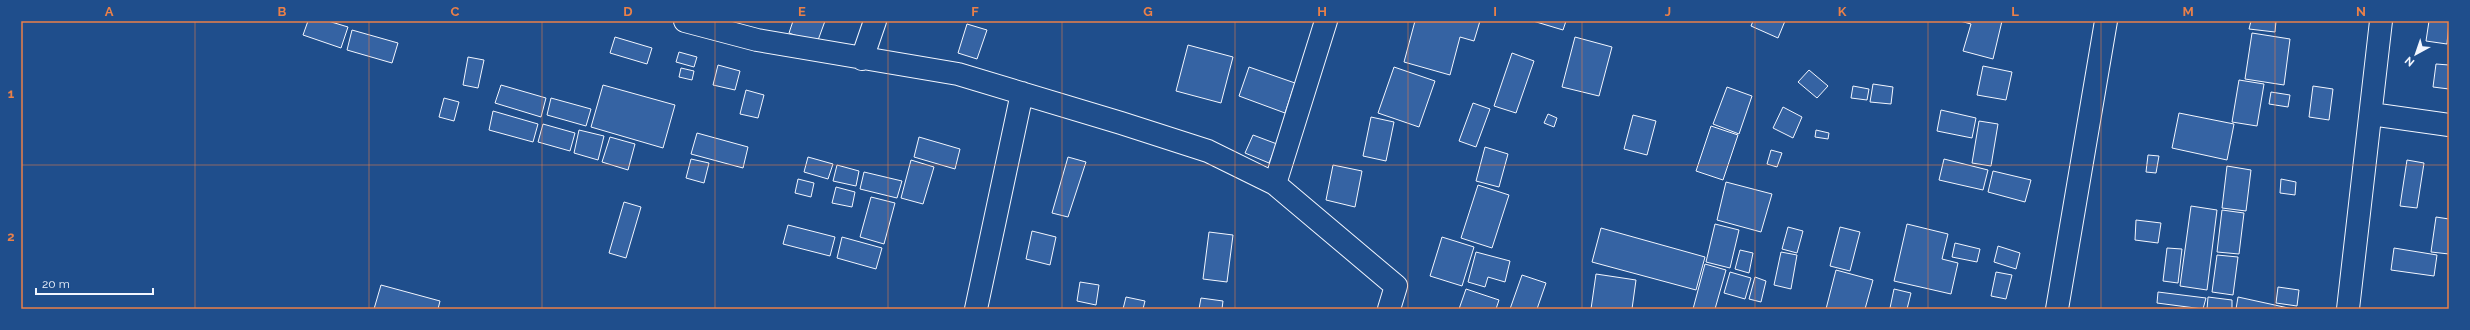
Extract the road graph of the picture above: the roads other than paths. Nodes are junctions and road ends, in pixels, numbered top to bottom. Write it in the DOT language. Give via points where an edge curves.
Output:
graph roads {
  1 [pos="685,21"];
  2 [pos="875,21"];
  3 [pos="1326,21"];
  4 [pos="2106,21"];
  5 [pos="2381,21"];
  6 [pos="862,58"];
  7 [pos="1022,93"];
  8 [pos="2371,114"];
  9 [pos="2449,125"];
  10 [pos="1276,184"];
  11 [pos="976,309"];
  12 [pos="1389,309"];
  13 [pos="2057,309"];
  14 [pos="2348,309"];
  1 -- 6 [label="street" via="757,40"];
  2 -- 6 [label="street"];
  3 -- 10 [label="street"];
  4 -- 13 [label="street"];
  5 -- 8 [label="street"];
  6 -- 7 [label="street" via="958,74"];
  7 -- 10 [label="street" via="1208,151"];
  7 -- 11 [label="street"];
  8 -- 9 [label="street"];
  8 -- 14 [label="street"];
  10 -- 12 [label="street" via="1396,286"];
}
